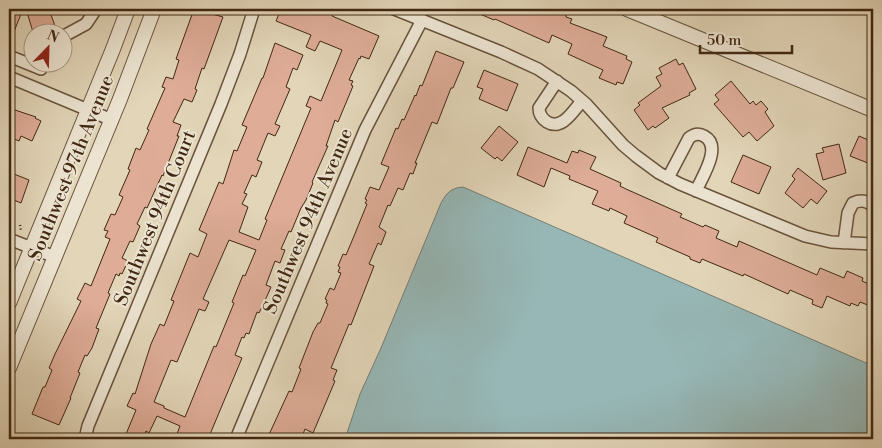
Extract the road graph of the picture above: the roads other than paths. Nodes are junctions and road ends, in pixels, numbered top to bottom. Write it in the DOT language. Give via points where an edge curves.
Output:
graph roads {
  1 [pos="96,9"];
  2 [pos="128,9"];
  3 [pos="154,9"];
  4 [pos="254,9"];
  5 [pos="394,9"];
  6 [pos="627,9"];
  7 [pos="422,20"];
  8 [pos="72,32"];
  9 [pos="9,56"];
  10 [pos="22,60"];
  11 [pos="40,72"];
  12 [pos="9,78"];
  13 [pos="557,81"];
  14 [pos="33,87"];
  15 [pos="582,101"];
  16 [pos="88,110"];
  17 [pos="873,110"];
  18 [pos="112,120"];
  19 [pos="668,178"];
  20 [pos="696,191"];
  21 [pos="873,207"];
  22 [pos="9,239"];
  23 [pos="873,241"];
  24 [pos="844,243"];
  25 [pos="32,248"];
  26 [pos="55,257"];
  27 [pos="9,304"];
  28 [pos="9,368"];
  29 [pos="85,439"];
  30 [pos="236,439"];
  1 -- 8 [label="street" via="86,24"];
  2 -- 16 [label="street, Southwest 97th Avenue"];
  3 -- 18 [label="street, Southwest 97th Avenue"];
  4 -- 29 [label="street, Southwest 94th Court" via="227,90"];
  5 -- 7 [label="street"];
  6 -- 17 [label="street"];
  7 -- 13 [label="street" via="523,62"];
  7 -- 30 [label="street, Southwest 94th Avenue" via="365,130"];
  9 -- 10 [label="street"];
  11 -- 14 [label="street"];
  12 -- 14 [label="street"];
  13 -- 15 [label="street"];
  13 -- 15 [label="street" via="539,108 541,118 558,125"];
  14 -- 16 [label="street"];
  15 -- 19 [label="street" via="623,145"];
  16 -- 18 [label="street"];
  16 -- 25 [label="street, Southwest 97th Avenue"];
  18 -- 26 [label="street, Southwest 97th Avenue"];
  19 -- 20 [label="street"];
  19 -- 20 [label="street" via="689,138 698,134 705,136 713,152"];
  20 -- 24 [label="street" via="797,234"];
  21 -- 24 [label="street" via="866,202 853,202 848,213"];
  22 -- 25 [label="street"];
  23 -- 24 [label="street"];
  25 -- 26 [label="street"];
  25 -- 27 [label="street, Southwest 97th Avenue"];
  26 -- 28 [label="street, Southwest 97th Avenue"];
}
